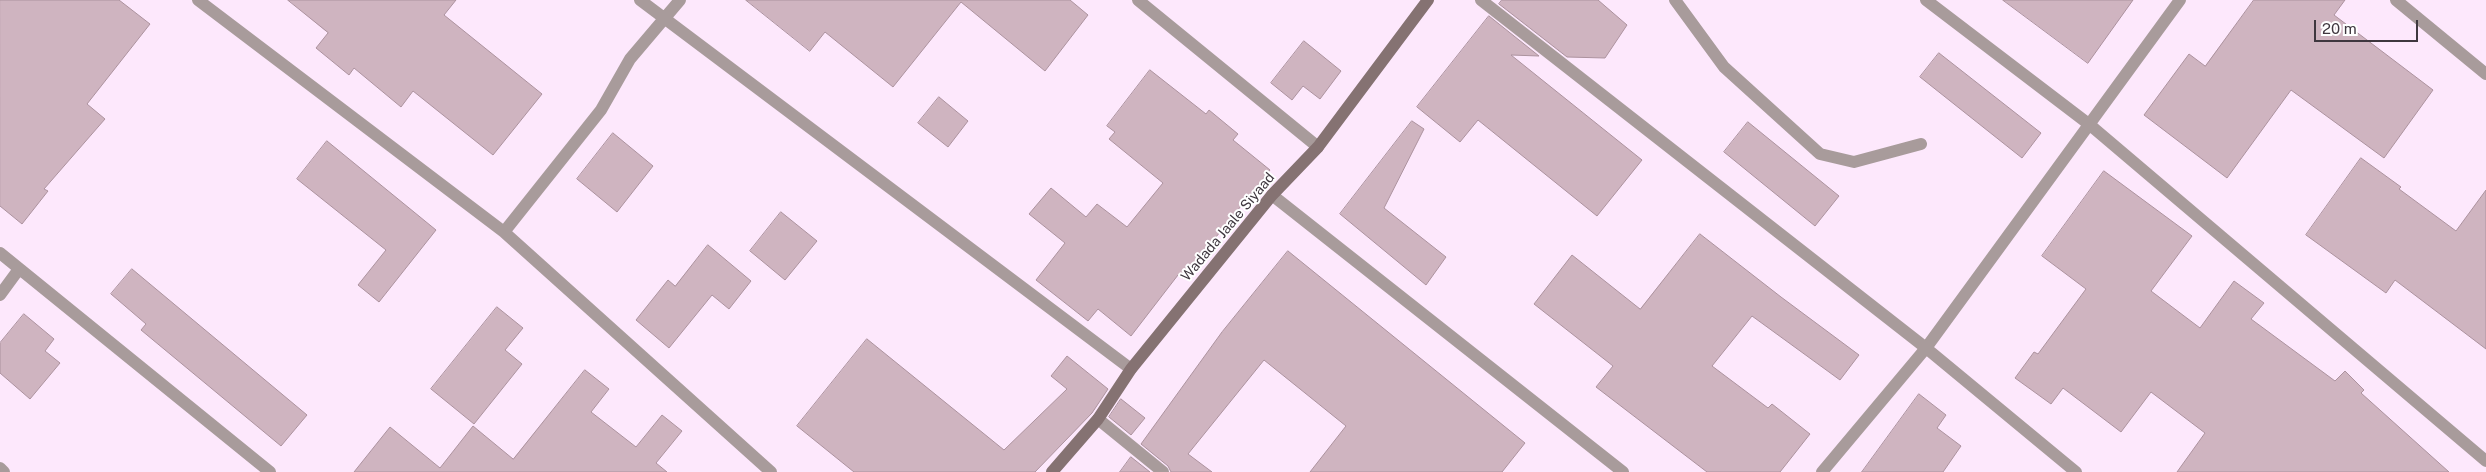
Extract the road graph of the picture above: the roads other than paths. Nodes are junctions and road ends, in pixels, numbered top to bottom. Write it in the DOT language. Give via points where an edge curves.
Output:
graph roads {
  1 [pos="198,0"];
  2 [pos="640,0"];
  3 [pos="680,0"];
  4 [pos="1138,0"];
  5 [pos="1428,0"];
  6 [pos="1481,0"];
  7 [pos="1675,0"];
  8 [pos="1926,0"];
  9 [pos="2180,0"];
  10 [pos="2396,0"];
  11 [pos="663,18"];
  12 [pos="2486,74"];
  13 [pos="2090,125"];
  14 [pos="1921,144"];
  15 [pos="1318,147"];
  16 [pos="1272,195"];
  17 [pos="504,232"];
  18 [pos="0,253"];
  19 [pos="19,268"];
  20 [pos="0,295"];
  21 [pos="1926,348"];
  22 [pos="1131,369"];
  23 [pos="1098,419"];
  24 [pos="2486,461"];
  25 [pos="0,468"];
  26 [pos="4,472"];
  27 [pos="270,472"];
  28 [pos="771,472"];
  29 [pos="1052,472"];
  30 [pos="1163,472"];
  31 [pos="1623,472"];
  32 [pos="1822,472"];
  33 [pos="2076,472"];
  1 -- 17 [label="street"];
  2 -- 11 [label="street"];
  3 -- 11 [label="street"];
  4 -- 15 [label="street"];
  5 -- 15 [label="main road, Wadada Jaale Siyaad"];
  6 -- 21 [label="street"];
  7 -- 14 [label="street" via="1724,67 1820,154 1854,162"];
  8 -- 13 [label="street"];
  9 -- 13 [label="street"];
  10 -- 12 [label="street"];
  11 -- 17 [label="street" via="630,59 601,110"];
  11 -- 22 [label="street"];
  13 -- 21 [label="street"];
  13 -- 24 [label="street"];
  15 -- 16 [label="main road, Wadada Jaale Siyaad"];
  16 -- 22 [label="main road, Wadada Jaale Siyaad"];
  16 -- 31 [label="street"];
  17 -- 28 [label="street"];
  18 -- 19 [label="street"];
  19 -- 20 [label="street"];
  19 -- 27 [label="street"];
  21 -- 32 [label="street"];
  21 -- 33 [label="street"];
  22 -- 23 [label="main road, Wadada Jaale Siyaad"];
  23 -- 29 [label="main road, Wadada Jaale Siyaad"];
  23 -- 30 [label="street"];
  25 -- 26 [label="street"];
}
